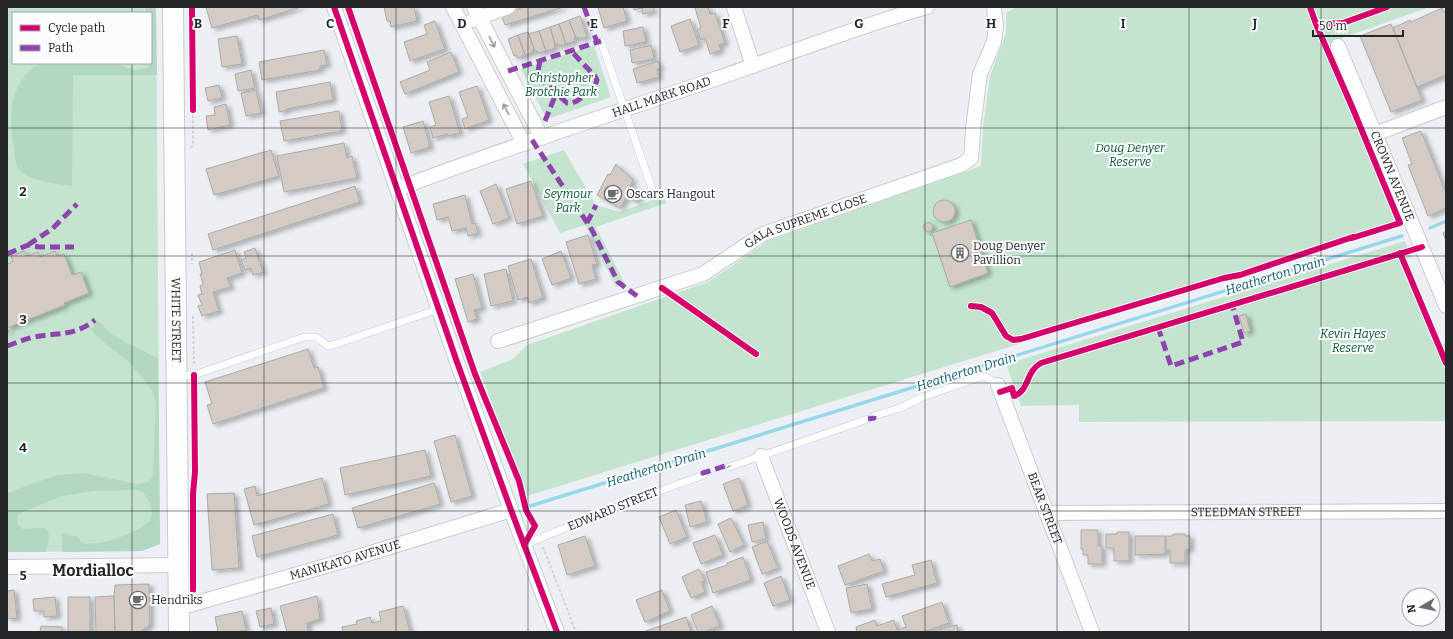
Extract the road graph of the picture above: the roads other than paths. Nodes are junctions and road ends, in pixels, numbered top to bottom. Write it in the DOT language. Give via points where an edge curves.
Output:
graph roads {
  1 [pos="173,7"];
  2 [pos="334,7"];
  3 [pos="453,7"];
  4 [pos="508,7"];
  5 [pos="734,7"];
  6 [pos="928,7"];
  7 [pos="994,7"];
  8 [pos="477,12"];
  9 [pos="891,12"];
  10 [pos="463,25"];
  11 [pos="601,41"];
  12 [pos="1338,46"];
  13 [pos="753,66"];
  14 [pos="1446,107"];
  15 [pos="624,110"];
  16 [pos="1376,134"];
  17 [pos="542,138"];
  18 [pos="524,144"];
  19 [pos="397,189"];
  20 [pos="654,195"];
  21 [pos="1446,306"];
  22 [pos="439,309"];
  23 [pos="498,341"];
  24 [pos="177,376"];
  25 [pos="998,385"];
  26 [pos="761,456"];
  27 [pos="729,467"];
  28 [pos="704,475"];
  29 [pos="510,510"];
  30 [pos="1446,511"];
  31 [pos="1046,513"];
  32 [pos="524,545"];
  33 [pos="178,565"];
  34 [pos="7,567"];
  35 [pos="179,608"];
  36 [pos="179,632"];
  37 [pos="557,632"];
  38 [pos="828,632"];
  39 [pos="1092,632"];
  1 -- 24 [label="main road, WHITE STREET"];
  2 -- 19 [label="street"];
  3 -- 10 [label="street"];
  4 -- 8 [label="street"];
  5 -- 13 [label="street"];
  6 -- 9 [label="street, HALL MARK ROAD"];
  7 -- 23 [label="street, GALA SUPREME CLOSE" via="994,42 980,74 971,158 961,165 763,234 703,274"];
  8 -- 10 [label="street"];
  8 -- 17 [label="street, one-way"];
  9 -- 13 [label="street, HALL MARK ROAD"];
  18 -- 10 [label="street, one-way"];
  11 -- 15 [label="lane"];
  12 -- 16 [label="street, CROWN AVENUE"];
  13 -- 15 [label="street, HALL MARK ROAD"];
  14 -- 16 [label="street"];
  15 -- 17 [label="street, HALL MARK ROAD"];
  15 -- 20 [label="lane"];
  16 -- 21 [label="street, CROWN AVENUE"];
  17 -- 18 [label="street, HALL MARK ROAD"];
  18 -- 19 [label="street, HALL MARK ROAD"];
  19 -- 22 [label="street"];
  22 -- 24 [label="lane" via="336,344 328,346 316,337 304,337 194,375"];
  22 -- 29 [label="street"];
  24 -- 33 [label="main road, WHITE STREET"];
  25 -- 26 [label="lane" via="986,377 980,377 900,408"];
  25 -- 31 [label="street, BEAR STREET"];
  26 -- 27 [label="lane"];
  26 -- 38 [label="street, WOODS AVENUE"];
  28 -- 32 [label="lane, EDWARD STREET" via="654,492"];
  29 -- 32 [label="street"];
  29 -- 35 [label="street, MANIKATO AVENUE"];
  30 -- 31 [label="street, STEEDMAN STREET"];
  31 -- 39 [label="street, BEAR STREET"];
  32 -- 37 [label="street"];
  33 -- 34 [label="street"];
  33 -- 35 [label="main road, WHITE STREET"];
  35 -- 36 [label="main road, WHITE STREET"];
}
